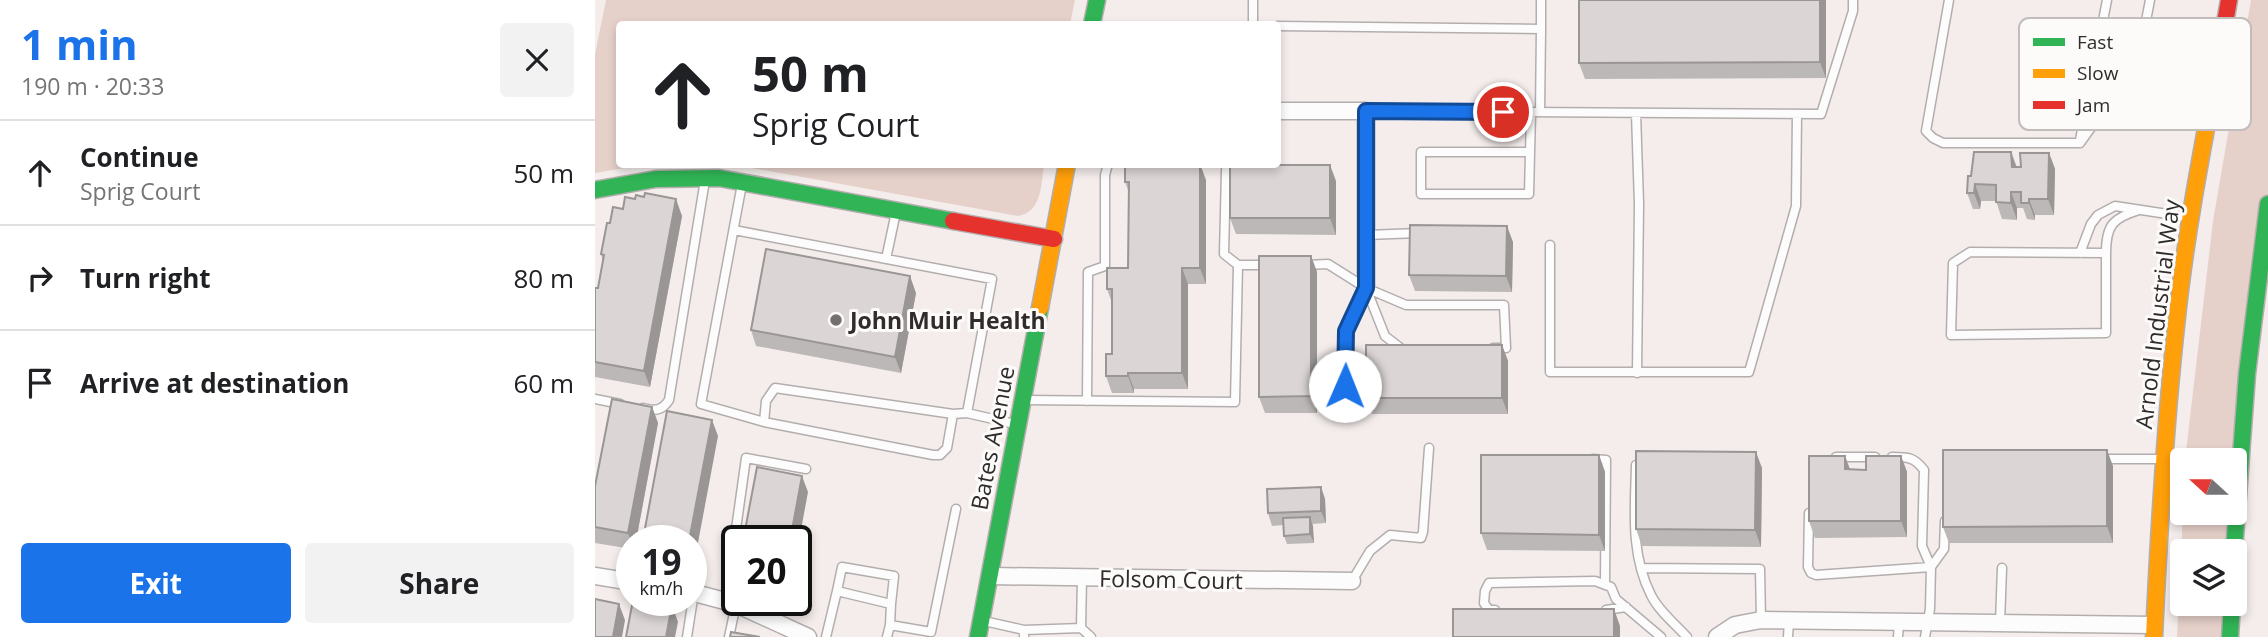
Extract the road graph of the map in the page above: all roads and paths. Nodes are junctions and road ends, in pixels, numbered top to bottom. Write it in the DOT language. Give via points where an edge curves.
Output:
graph roads {
  1 [pos="1097,0"];
  2 [pos="1253,0"];
  3 [pos="1541,0"];
  4 [pos="1853,0"];
  5 [pos="1949,0"];
  6 [pos="2107,0"];
  7 [pos="2150,0"];
  8 [pos="2229,0"];
  9 [pos="2104,18"];
  10 [pos="2147,18"];
  11 [pos="2226,18"];
  12 [pos="1094,21"];
  13 [pos="1253,21"];
  14 [pos="1281,26"];
  15 [pos="1541,29"];
  16 [pos="1281,111"];
  17 [pos="1366,111"];
  18 [pos="1535,112"];
  19 [pos="1636,113"];
  20 [pos="1797,114"];
  21 [pos="2082,130"];
  22 [pos="2089,130"];
  23 [pos="2206,130"];
  24 [pos="2080,143"];
  25 [pos="1530,152"];
  26 [pos="1066,168"];
  27 [pos="1107,168"];
  28 [pos="1226,168"];
  29 [pos="1232,168"];
  30 [pos="1252,171"];
  31 [pos="705,177"];
  32 [pos="743,181"];
  33 [pos="595,190"];
  34 [pos="2268,204"];
  35 [pos="896,209"];
  36 [pos="2140,210"];
  37 [pos="2190,217"];
  38 [pos="734,230"];
  39 [pos="1430,233"];
  40 [pos="1366,234"];
  41 [pos="1054,239"];
  42 [pos="1550,244"];
  43 [pos="2080,253"];
  44 [pos="2106,253"];
  45 [pos="886,259"];
  46 [pos="1238,265"];
  47 [pos="1276,265"];
  48 [pos="1302,265"];
  49 [pos="1366,288"];
  50 [pos="1480,348"];
  51 [pos="1416,349"];
  52 [pos="1637,373"];
  53 [pos="595,399"];
  54 [pos="1023,400"];
  55 [pos="1087,401"];
  56 [pos="967,413"];
  57 [pos="1345,413"];
  58 [pos="953,414"];
  59 [pos="764,422"];
  60 [pos="1018,424"];
  61 [pos="1429,448"];
  62 [pos="1637,452"];
  63 [pos="1832,457"];
  64 [pos="1579,459"];
  65 [pos="2093,459"];
  66 [pos="2163,459"];
  67 [pos="806,468"];
  68 [pos="1809,498"];
  69 [pos="956,509"];
  70 [pos="1945,511"];
  71 [pos="739,525"];
  72 [pos="2235,539"];
  73 [pos="1931,567"];
  74 [pos="1641,568"];
  75 [pos="2002,568"];
  76 [pos="595,576"];
  77 [pos="989,576"];
  78 [pos="1082,578"];
  79 [pos="616,579"];
  80 [pos="1352,581"];
  81 [pos="1605,584"];
  82 [pos="837,591"];
  83 [pos="891,604"];
  84 [pos="1626,607"];
  85 [pos="1502,610"];
  86 [pos="1598,610"];
  87 [pos="690,616"];
  88 [pos="730,616"];
  89 [pos="761,616"];
  90 [pos="2231,616"];
  91 [pos="981,620"];
  92 [pos="1761,620"];
  93 [pos="1789,620"];
  94 [pos="2000,623"];
  95 [pos="890,625"];
  96 [pos="1081,628"];
  97 [pos="1899,630"];
  98 [pos="1927,630"];
  99 [pos="2154,631"];
  100 [pos="1024,634"];
  101 [pos="803,636"];
  102 [pos="687,637"];
  103 [pos="729,637"];
  104 [pos="826,637"];
  105 [pos="887,637"];
  106 [pos="978,637"];
  107 [pos="1091,637"];
  108 [pos="1661,637"];
  109 [pos="1686,637"];
  110 [pos="1717,637"];
  111 [pos="1788,637"];
  112 [pos="2230,637"];
  1 -- 12 [label="main road"];
  2 -- 13 [label="lane"];
  3 -- 15 [label="lane"];
  4 -- 20 [label="lane" via="1821,114"];
  5 -- 24 [label="lane" via="1926,131 1943,144"];
  6 -- 9 [label="lane"];
  7 -- 10 [label="lane"];
  8 -- 11 [label="main road, Arnold Industrial Way"];
  14 -- 15 [label="lane"];
  15 -- 18 [label="lane"];
  16 -- 17 [label="street"];
  17 -- 18 [label="lane"];
  17 -- 40 [label="street"];
  18 -- 19 [label="lane"];
  18 -- 25 [label="lane"];
  19 -- 20 [label="lane"];
  19 -- 52 [label="lane"];
  20 -- 52 [label="lane" via="1796,206 1749,372"];
  21 -- 24 [label="lane"];
  22 -- 24 [label="lane"];
  23 -- 37 [label="main road, Arnold Industrial Way"];
  25 -- 25 [label="lane" via="1421,152 1421,194 1528,194"];
  26 -- 41 [label="main road, Bates Avenue"];
  27 -- 55 [label="lane" via="1105,266 1088,272"];
  28 -- 46 [label="lane" via="1224,254"];
  29 -- 30 [label="lane"];
  31 -- 32 [label="main road"];
  31 -- 33 [label="main road" via="621,183"];
  31 -- 53 [label="lane" via="669,400 656,411"];
  32 -- 35 [label="main road"];
  32 -- 38 [label="lane"];
  34 -- 72 [label="main road" via="2247,374"];
  35 -- 41 [label="main road"];
  35 -- 45 [label="lane"];
  36 -- 37 [label="lane"];
  36 -- 43 [label="lane" via="2115,206 2098,215"];
  36 -- 44 [label="lane" via="2114,222 2106,236"];
  37 -- 66 [label="main road, Arnold Industrial Way"];
  38 -- 45 [label="lane"];
  38 -- 59 [label="lane" via="701,404"];
  39 -- 40 [label="lane"];
  40 -- 49 [label="street"];
  41 -- 54 [label="main road, Bates Avenue"];
  42 -- 52 [label="lane" via="1550,372"];
  43 -- 44 [label="lane"];
  43 -- 44 [label="lane" via="1970,252 1953,263 1951,335 2106,333"];
  45 -- 56 [label="lane" via="992,279"];
  46 -- 47 [label="lane"];
  46 -- 55 [label="lane" via="1235,402"];
  48 -- 49 [label="lane" via="1328,264"];
  49 -- 50 [label="lane" via="1406,305 1504,306 1506,348"];
  49 -- 51 [label="lane" via="1385,336 1403,350"];
  49 -- 57 [label="lane" via="1346,331"];
  54 -- 55 [label="lane"];
  54 -- 60 [label="main road, Bates Avenue"];
  56 -- 58 [label="lane"];
  56 -- 60 [label="lane"];
  58 -- 59 [label="lane" via="775,388 766,401"];
  58 -- 59 [label="lane" via="947,448 940,455"];
  60 -- 77 [label="main road, Bates Avenue"];
  61 -- 80 [label="lane" via="1421,538 1389,535 1370,551"];
  62 -- 74 [label="lane" via="1635,541"];
  63 -- 73 [label="lane" via="1911,457 1917,461 1924,470 1922,546"];
  64 -- 81 [label="lane" via="1606,460"];
  65 -- 66 [label="lane"];
  66 -- 99 [label="main road, Arnold Industrial Way"];
  67 -- 71 [label="lane" via="746,458"];
  68 -- 73 [label="lane" via="1811,573"];
  69 -- 95 [label="lane" via="932,632"];
  70 -- 73 [label="lane" via="1944,549"];
  73 -- 98 [label="lane"];
  74 -- 92 [label="lane" via="1760,569"];
  74 -- 109 [label="lane" via="1651,597"];
  75 -- 94 [label="lane"];
  76 -- 79 [label="street"];
  77 -- 78 [label="street, Folsom Court"];
  77 -- 91 [label="main road, Bates Avenue"];
  78 -- 80 [label="street, Folsom Court"];
  78 -- 96 [label="lane"];
  81 -- 84 [label="lane"];
  81 -- 85 [label="lane" via="1489,583 1484,603 1489,610"];
  82 -- 83 [label="lane"];
  82 -- 83 [label="lane" via="842,567 894,576"];
  82 -- 104 [label="lane"];
  83 -- 95 [label="lane"];
  84 -- 86 [label="lane"];
  84 -- 108 [label="lane"];
  87 -- 102 [label="lane"];
  88 -- 103 [label="lane"];
  89 -- 101 [label="street"];
  90 -- 112 [label="main road"];
  91 -- 100 [label="lane"];
  91 -- 106 [label="main road, Bates Avenue"];
  92 -- 93 [label="street"];
  92 -- 110 [label="street" via="1735,625"];
  93 -- 97 [label="street"];
  93 -- 111 [label="lane"];
  94 -- 98 [label="street"];
  94 -- 99 [label="street"];
  95 -- 105 [label="lane"];
  96 -- 100 [label="lane"];
  96 -- 107 [label="lane"];
  97 -- 98 [label="street"];
}
